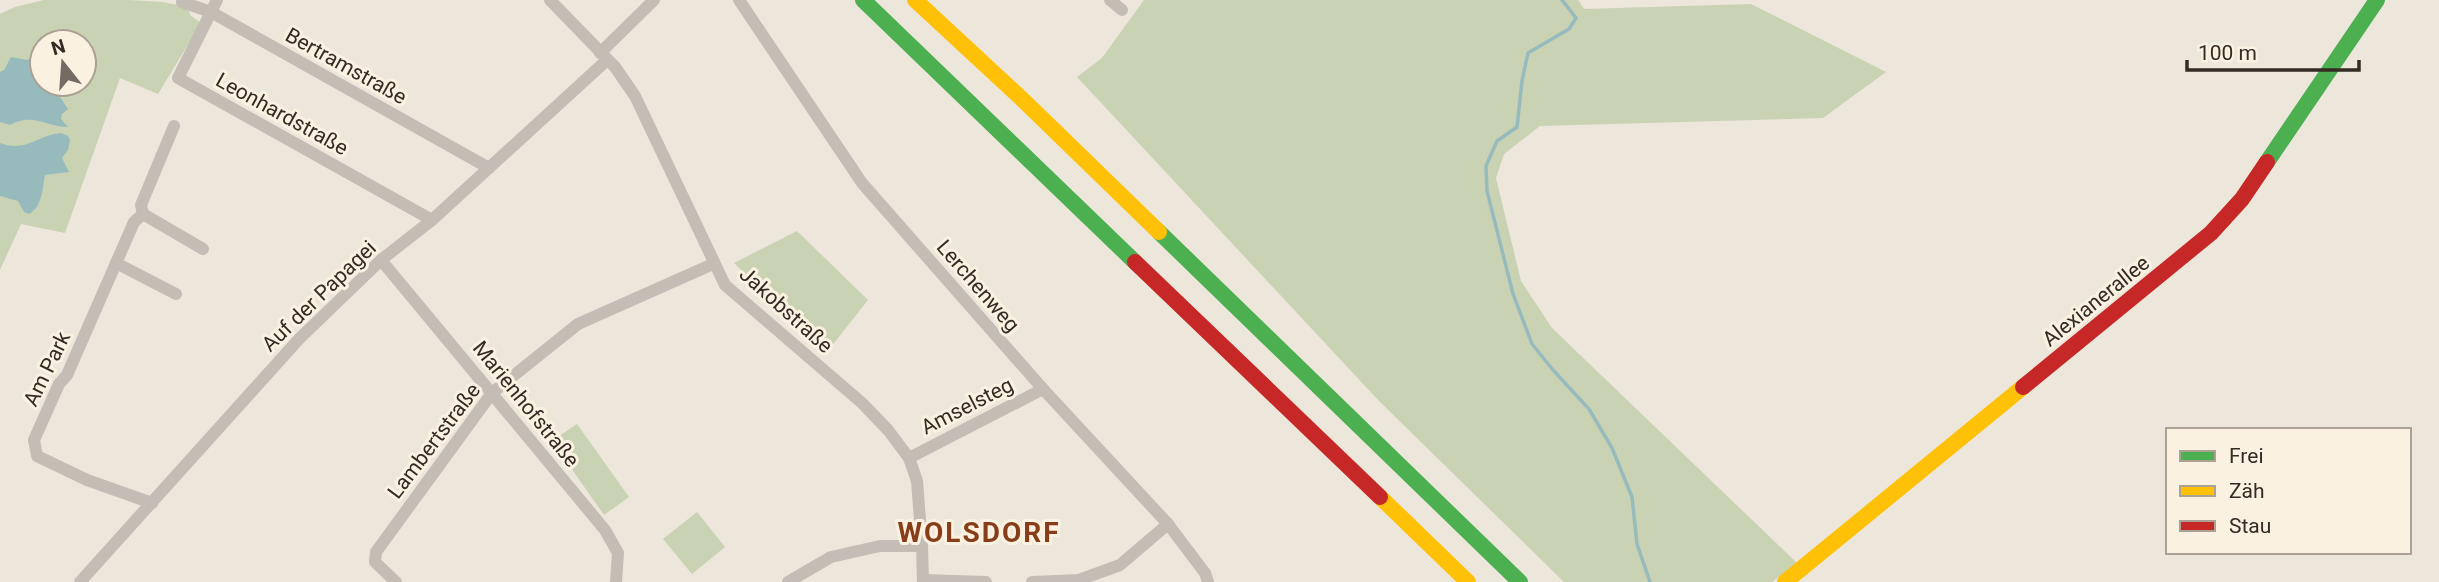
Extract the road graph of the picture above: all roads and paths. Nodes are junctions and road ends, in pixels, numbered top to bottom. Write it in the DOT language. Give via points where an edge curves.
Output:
graph roads {
  1 [pos="654,0"];
  2 [pos="665,0"];
  3 [pos="738,0"];
  4 [pos="863,0"];
  5 [pos="915,0"];
  6 [pos="1110,0"];
  7 [pos="2377,0"];
  8 [pos="553,1"];
  9 [pos="182,2"];
  10 [pos="214,6"];
  11 [pos="1122,10"];
  12 [pos="637,18"];
  13 [pos="603,56"];
  14 [pos="174,127"];
  15 [pos="489,168"];
  16 [pos="143,214"];
  17 [pos="432,220"];
  18 [pos="203,249"];
  19 [pos="381,260"];
  20 [pos="116,263"];
  21 [pos="713,264"];
  22 [pos="176,294"];
  23 [pos="1043,388"];
  24 [pos="492,393"];
  25 [pos="909,458"];
  26 [pos="152,503"];
  27 [pos="1168,524"];
  28 [pos="922,546"];
  29 [pos="802,578"];
  30 [pos="923,581"];
  31 [pos="80,582"];
  32 [pos="396,582"];
  33 [pos="616,582"];
  34 [pos="788,582"];
  35 [pos="986,582"];
  36 [pos="1032,582"];
  37 [pos="1208,582"];
  38 [pos="1468,582"];
  39 [pos="1520,582"];
  40 [pos="1785,582"];
  1 -- 12 [label="street, Auf der Papagei"];
  2 -- 12 [label="street" via="642,19"];
  3 -- 23 [label="street, Lerchenweg" via="862,183"];
  4 -- 38 [label="main road"];
  5 -- 39 [label="main road"];
  6 -- 11 [label="street"];
  7 -- 40 [label="main road, Alexianerallee" via="2242,199 2211,233"];
  8 -- 13 [label="street, Jakobstraße"];
  9 -- 10 [label="street, Bertramstraße"];
  10 -- 15 [label="street, Bertramstraße"];
  10 -- 17 [label="street, Leonhardstraße" via="178,78"];
  12 -- 13 [label="street, Auf der Papagei"];
  13 -- 15 [label="street, Auf der Papagei"];
  13 -- 21 [label="street, Jakobstraße" via="635,96"];
  14 -- 16 [label="street, Am Park" via="141,205"];
  15 -- 17 [label="street, Auf der Papagei"];
  16 -- 18 [label="street"];
  16 -- 20 [label="street, Am Park" via="134,222"];
  17 -- 19 [label="street, Auf der Papagei"];
  19 -- 24 [label="street, Marienhofstraße"];
  19 -- 26 [label="street, Auf der Papagei" via="299,339"];
  20 -- 22 [label="street"];
  20 -- 26 [label="street, Am Park" via="34,440 37,456"];
  21 -- 24 [label="street, Lambertstraße" via="578,324"];
  21 -- 25 [label="street, Jakobstraße" via="725,285 862,403"];
  23 -- 25 [label="street, Amselsteg"];
  23 -- 27 [label="street, Lerchenweg"];
  24 -- 32 [label="street, Lambertstraße" via="376,552 377,566"];
  24 -- 33 [label="street, Marienhofstraße" via="604,530 618,553"];
  25 -- 28 [label="street, Jakobstraße" via="917,481"];
  26 -- 31 [label="street, Auf der Papagei"];
  27 -- 36 [label="street" via="1120,565 1079,580"];
  27 -- 37 [label="street, Lerchenweg"];
  28 -- 29 [label="street" via="880,546 831,557"];
  28 -- 30 [label="street, Jakobstraße"];
  29 -- 34 [label="street"];
  30 -- 35 [label="street"];
}
